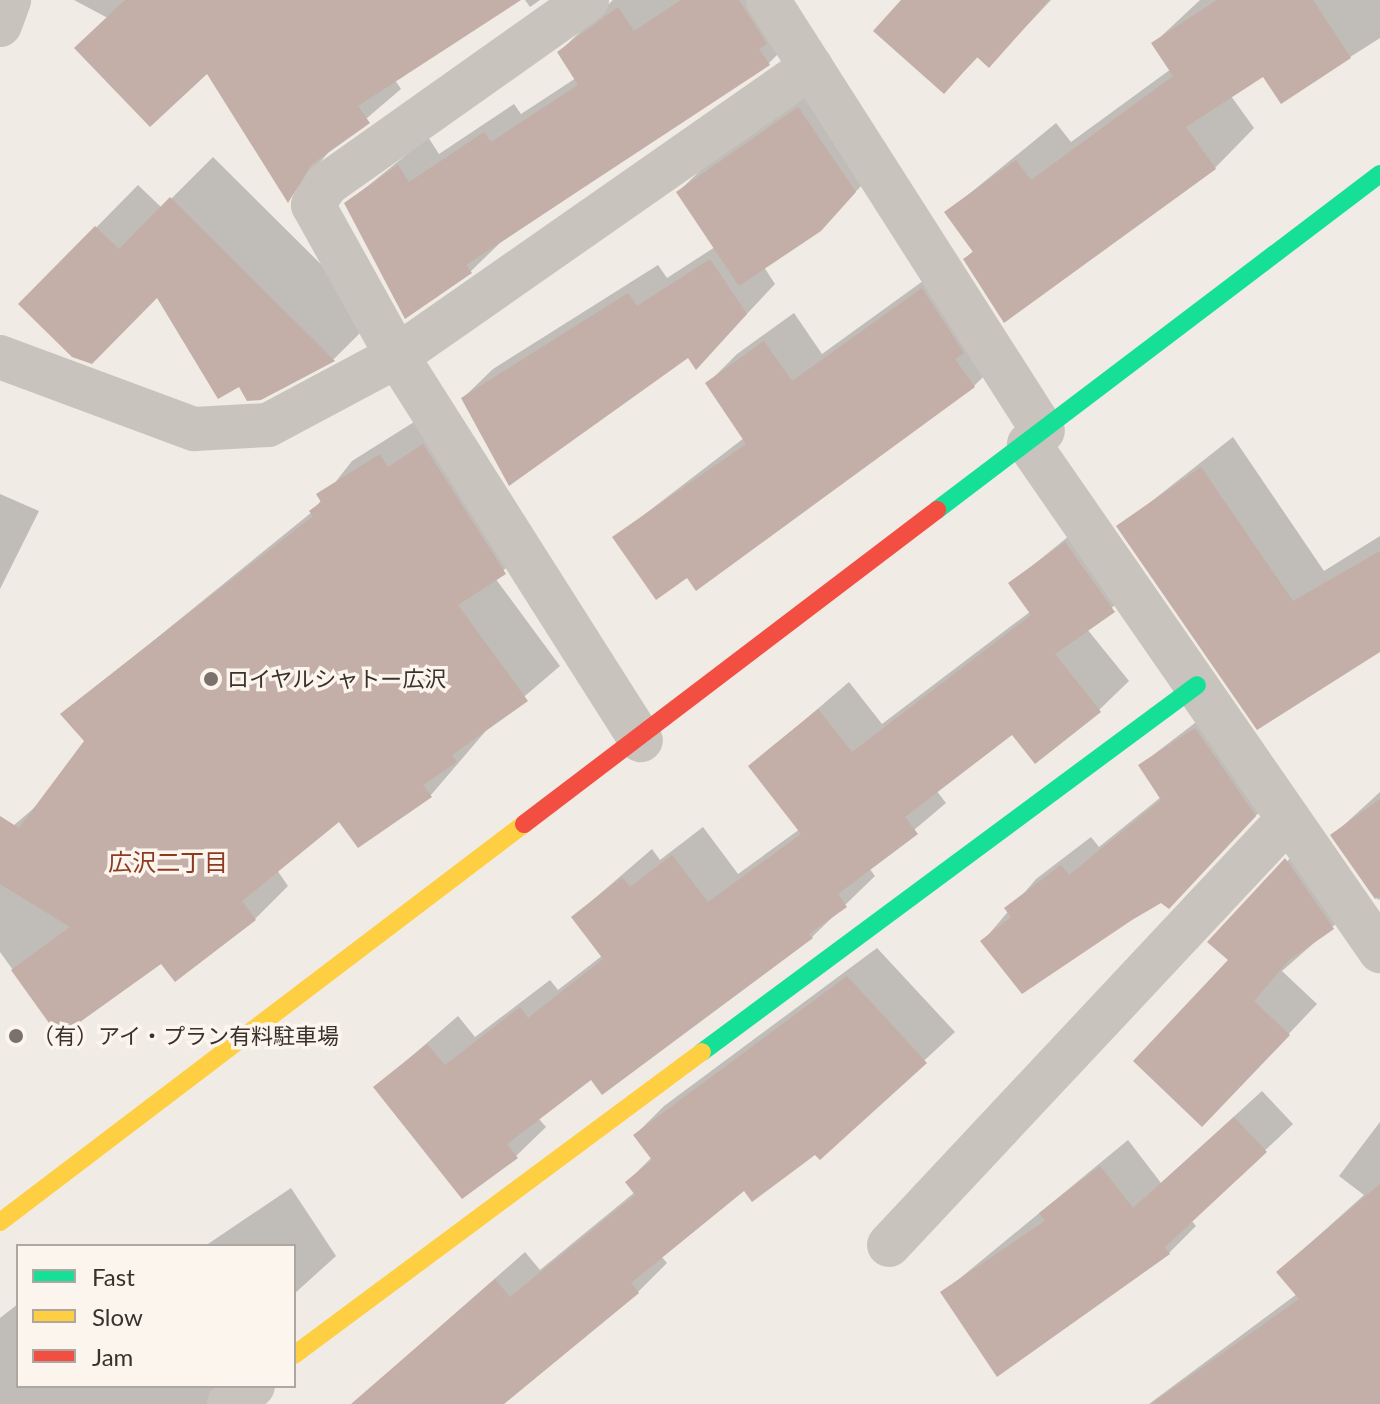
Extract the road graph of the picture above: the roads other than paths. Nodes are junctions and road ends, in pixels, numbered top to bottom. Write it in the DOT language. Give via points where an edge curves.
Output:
graph roads {
  1 [pos="9,0"];
  2 [pos="587,0"];
  3 [pos="768,0"];
  4 [pos="0,25"];
  5 [pos="811,67"];
  6 [pos="1380,174"];
  7 [pos="397,356"];
  8 [pos="0,357"];
  9 [pos="1036,437"];
  10 [pos="1197,685"];
  11 [pos="641,740"];
  12 [pos="1288,819"];
  13 [pos="1380,951"];
  14 [pos="0,1222"];
  15 [pos="889,1245"];
  16 [pos="296,1354"];
  17 [pos="250,1388"];
  18 [pos="229,1404"];
  1 -- 4 [label="street"];
  2 -- 7 [label="street" via="316,194 314,215"];
  3 -- 5 [label="street"];
  5 -- 7 [label="street"];
  5 -- 9 [label="street"];
  6 -- 9 [label="street"];
  7 -- 8 [label="street" via="268,425 231,432 194,429"];
  7 -- 11 [label="street"];
  9 -- 10 [label="street"];
  9 -- 11 [label="street"];
  10 -- 12 [label="street"];
  10 -- 16 [label="street"];
  11 -- 14 [label="street"];
  12 -- 13 [label="street"];
  12 -- 15 [label="street"];
  17 -- 18 [label="street"];
}
